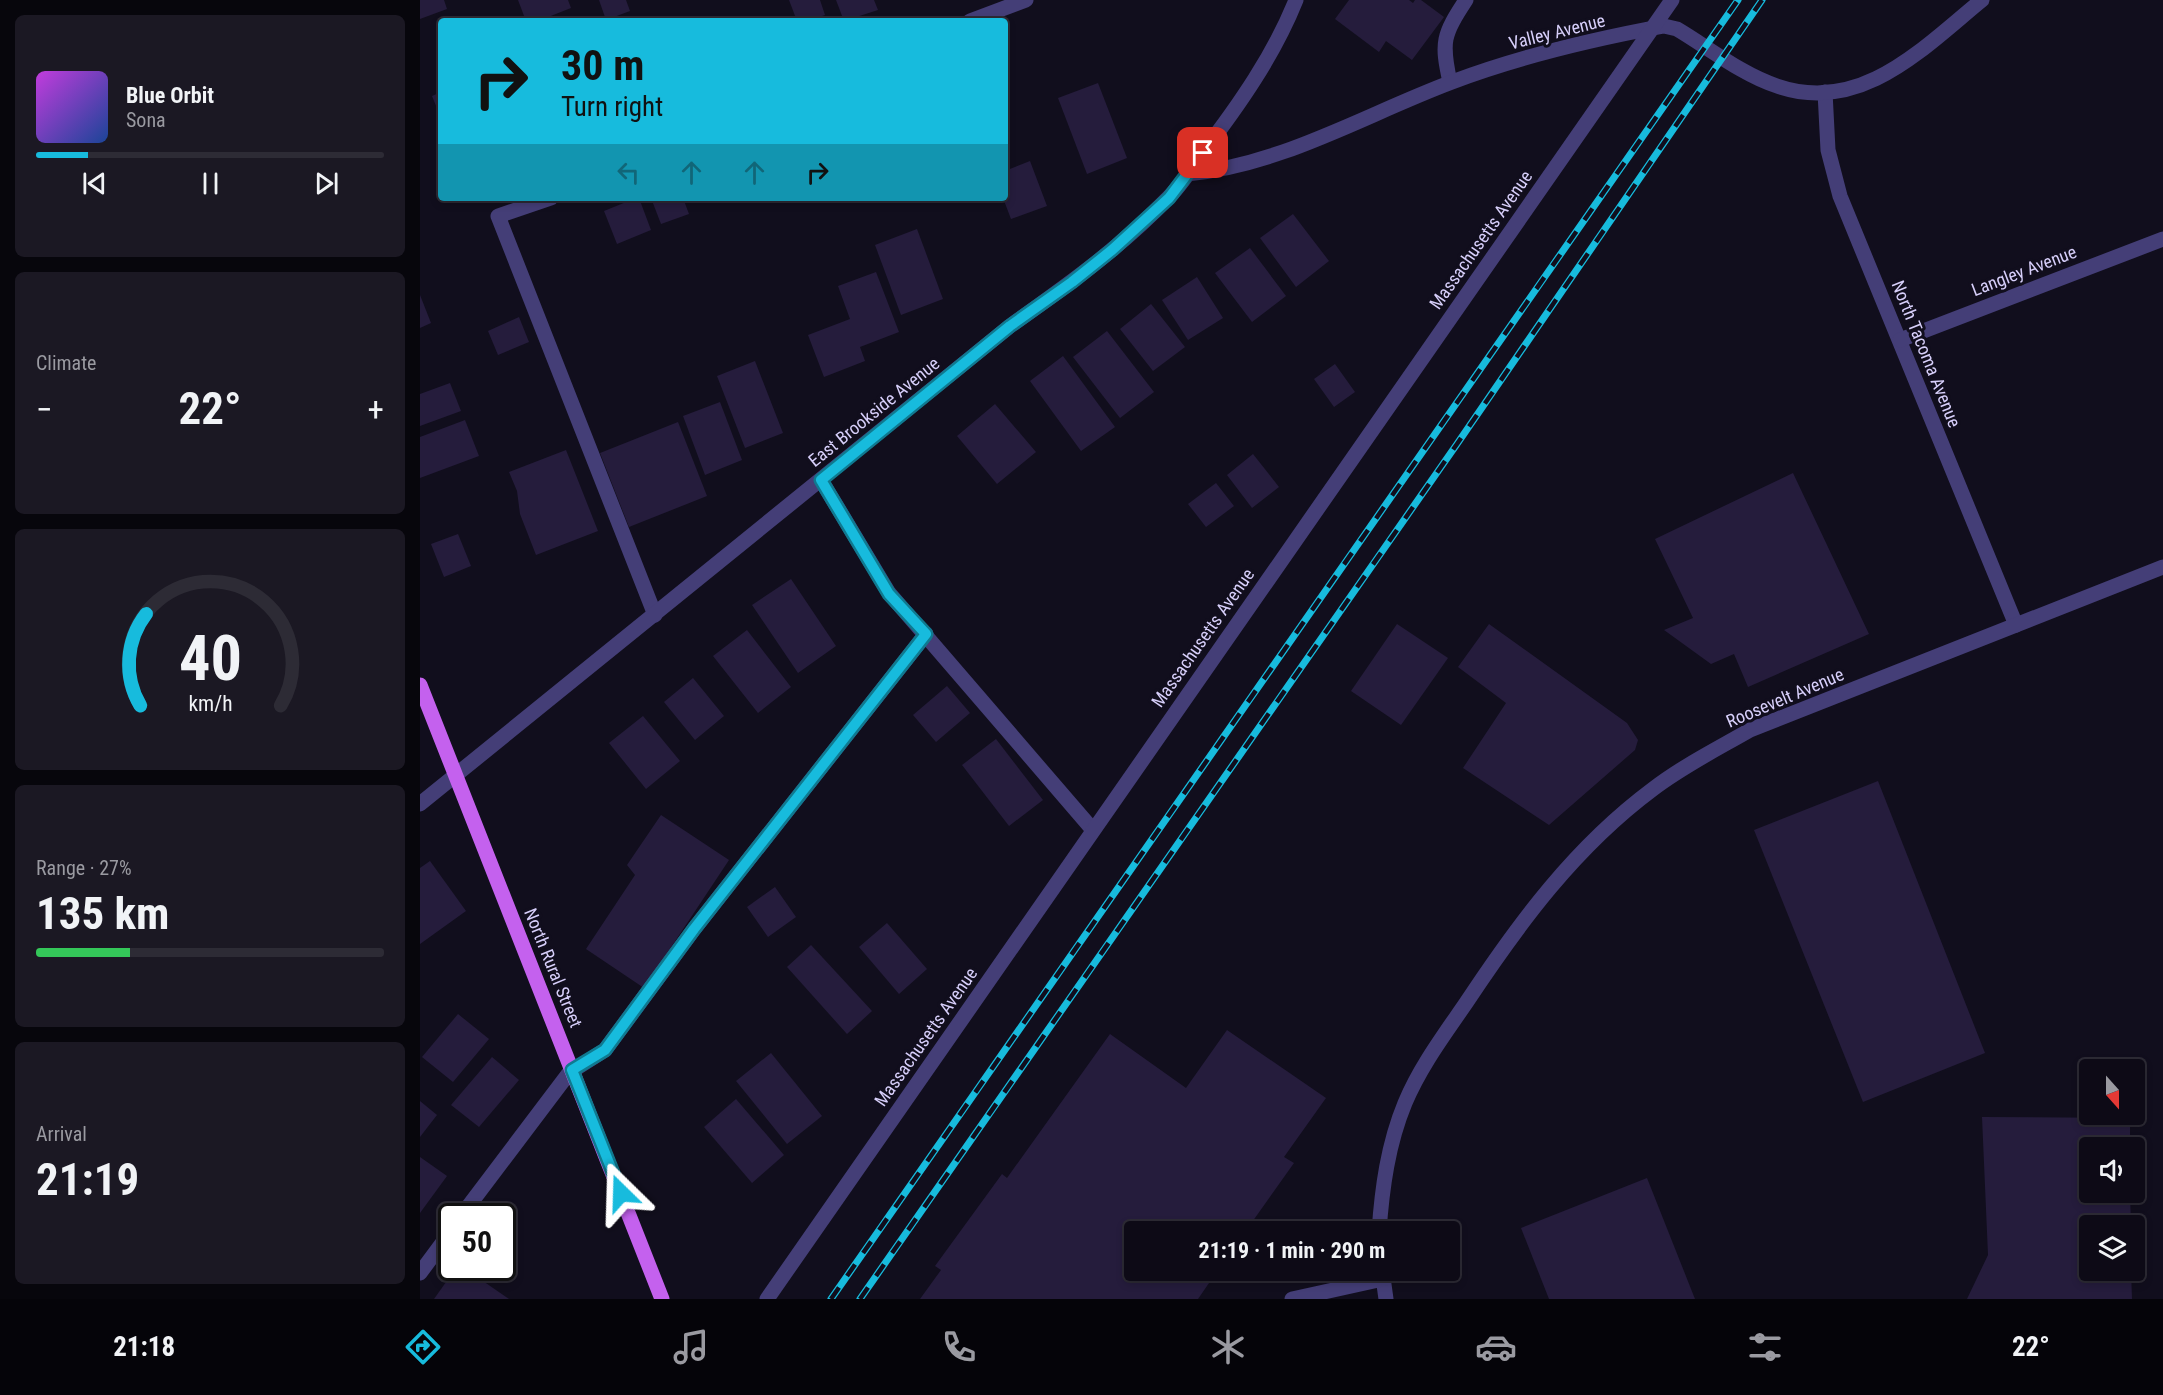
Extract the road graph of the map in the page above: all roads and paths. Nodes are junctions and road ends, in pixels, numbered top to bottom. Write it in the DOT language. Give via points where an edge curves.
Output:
graph roads {
  1 [pos="1026,0"];
  2 [pos="1296,0"];
  3 [pos="1466,0"];
  4 [pos="1672,0"];
  5 [pos="1982,0"];
  6 [pos="978,18"];
  7 [pos="1652,28"];
  8 [pos="1450,82"];
  9 [pos="1825,92"];
  10 [pos="1186,174"];
  11 [pos="541,201"];
  12 [pos="2163,239"];
  13 [pos="1900,340"];
  14 [pos="821,480"];
  15 [pos="2163,567"];
  16 [pos="656,615"];
  17 [pos="2016,625"];
  18 [pos="926,634"];
  19 [pos="420,685"];
  20 [pos="456,776"];
  21 [pos="420,804"];
  22 [pos="1093,830"];
  23 [pos="572,1070"];
  24 [pos="471,1203"];
  25 [pos="1380,1221"];
  26 [pos="438,1249"];
  27 [pos="420,1273"];
  28 [pos="1360,1281"];
  29 [pos="1383,1281"];
  30 [pos="662,1299"];
  31 [pos="767,1299"];
  32 [pos="1292,1299"];
  33 [pos="1386,1299"];
  1 -- 6 [label="street"];
  2 -- 10 [label="street, East Brookside Avenue" via="1239,105"];
  3 -- 8 [label="street" via="1448,27 1444,52"];
  4 -- 7 [label="street, Massachusetts Avenue"];
  5 -- 9 [label="street, Valley Avenue" via="1906,62 1876,80 1856,88"];
  7 -- 8 [label="street, Valley Avenue"];
  7 -- 9 [label="street, Valley Avenue" via="1677,29 1777,86"];
  7 -- 22 [label="street, Massachusetts Avenue"];
  8 -- 10 [label="street, Valley Avenue" via="1319,140 1262,160 1216,172"];
  9 -- 13 [label="street, North Tacoma Avenue" via="1834,180"];
  10 -- 14 [label="street, East Brookside Avenue" via="1169,198 1112,250 1010,326"];
  11 -- 16 [label="street" via="498,216"];
  12 -- 13 [label="street, Langley Avenue"];
  13 -- 17 [label="street, North Tacoma Avenue"];
  14 -- 16 [label="street, East Brookside Avenue"];
  14 -- 18 [label="street" via="889,594"];
  15 -- 17 [label="street, Roosevelt Avenue"];
  16 -- 20 [label="street, East Brookside Avenue"];
  17 -- 25 [label="street, Roosevelt Avenue" via="1750,730 1653,789 1606,828 1528,912 1438,1043 1404,1104 1382,1190"];
  18 -- 22 [label="street"];
  18 -- 23 [label="street" via="694,929 605,1050"];
  19 -- 20 [label="main road, North Rural Street"];
  20 -- 21 [label="street, East Brookside Avenue"];
  20 -- 23 [label="main road, North Rural Street"];
  22 -- 31 [label="street, Massachusetts Avenue"];
  23 -- 24 [label="street"];
  23 -- 30 [label="main road, North Rural Street"];
  26 -- 27 [label="street"];
  28 -- 32 [label="street"];
  29 -- 33 [label="street"];
}
